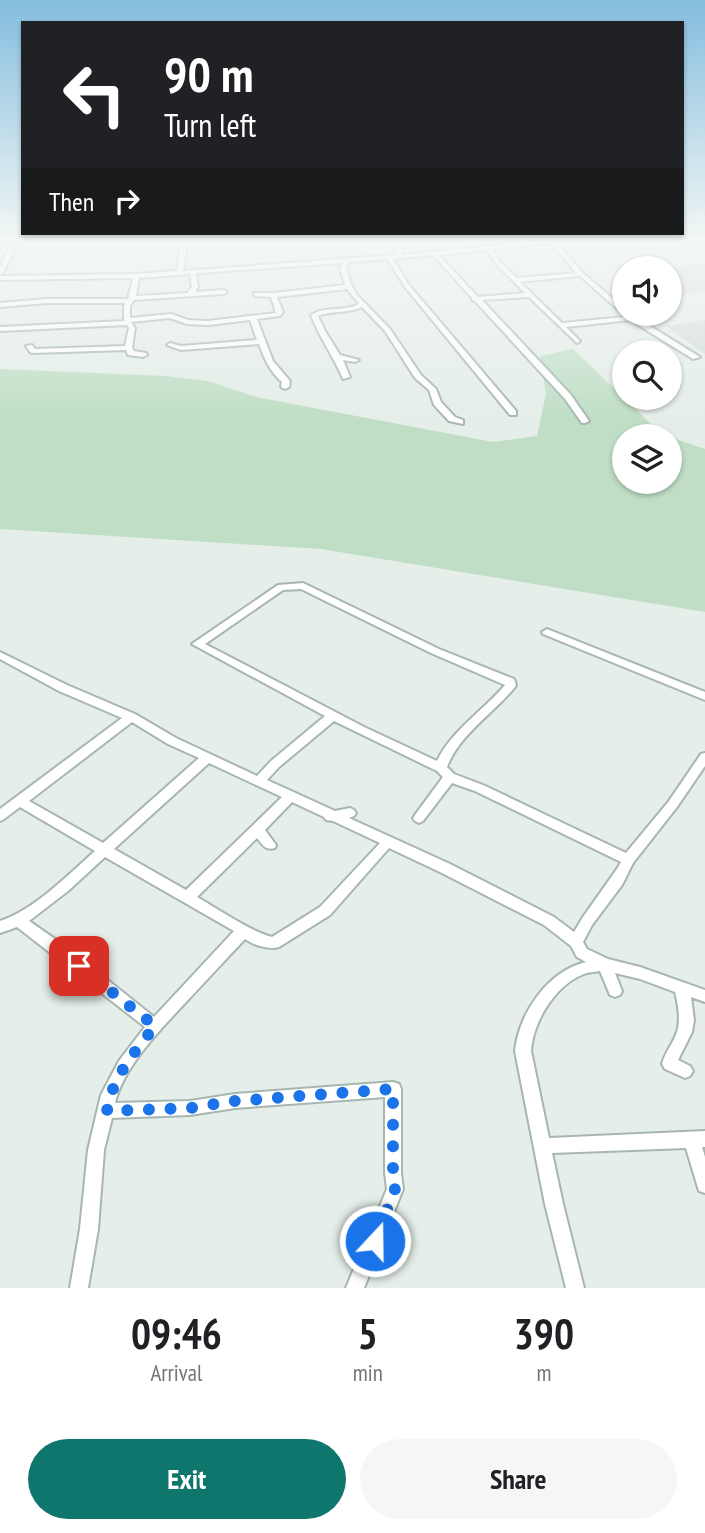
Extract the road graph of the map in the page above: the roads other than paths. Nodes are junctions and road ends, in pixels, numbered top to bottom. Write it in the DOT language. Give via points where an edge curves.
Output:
graph roads {
  1 [pos="46,301"];
  2 [pos="130,301"];
  3 [pos="175,301"];
  4 [pos="275,301"];
  5 [pos="359,301"];
  6 [pos="420,301"];
  7 [pos="476,301"];
  8 [pos="537,301"];
  9 [pos="0,305"];
  10 [pos="362,305"];
  11 [pos="171,316"];
  12 [pos="612,317"];
  13 [pos="253,319"];
  14 [pos="128,321"];
  15 [pos="561,325"];
  16 [pos="645,326"];
  17 [pos="0,329"];
  18 [pos="577,341"];
  19 [pos="259,342"];
  20 [pos="170,345"];
  21 [pos="30,346"];
  22 [pos="128,348"];
  23 [pos="143,355"];
  24 [pos="338,357"];
  25 [pos="696,357"];
  26 [pos="355,359"];
  27 [pos="346,377"];
  28 [pos="285,387"];
  29 [pos="513,414"];
  30 [pos="585,421"];
  31 [pos="460,422"];
  32 [pos="547,632"];
  33 [pos="0,655"];
  34 [pos="705,696"];
  35 [pos="333,716"];
  36 [pos="131,717"];
  37 [pos="208,757"];
  38 [pos="705,757"];
  39 [pos="446,773"];
  40 [pos="258,782"];
  41 [pos="291,795"];
  42 [pos="19,801"];
  43 [pos="350,813"];
  44 [pos="0,816"];
  45 [pos="330,817"];
  46 [pos="419,818"];
  47 [pos="257,830"];
  48 [pos="270,845"];
  49 [pos="383,847"];
  50 [pos="106,851"];
  51 [pos="628,860"];
  52 [pos="187,898"];
  53 [pos="19,921"];
  54 [pos="0,927"];
  55 [pos="244,930"];
  56 [pos="578,955"];
  57 [pos="606,964"];
  58 [pos="682,989"];
  59 [pos="615,991"];
  60 [pos="705,996"];
  61 [pos="155,1026"];
  62 [pos="685,1072"];
  63 [pos="107,1111"];
  64 [pos="698,1140"];
  65 [pos="543,1146"];
  66 [pos="705,1185"];
  67 [pos="79,1288"];
  68 [pos="355,1288"];
  69 [pos="575,1288"];
  1 -- 9 [label="street"];
  2 -- 14 [label="street"];
  3 -- 11 [label="street"];
  4 -- 13 [label="street" via="280,314"];
  5 -- 10 [label="street"];
  6 -- 29 [label="street"];
  7 -- 30 [label="street" via="568,397"];
  8 -- 15 [label="street"];
  10 -- 24 [label="street" via="313,315 323,339"];
  10 -- 31 [label="street" via="387,330 419,378 432,389 437,403"];
  11 -- 13 [label="street" via="195,323"];
  11 -- 14 [label="street"];
  12 -- 15 [label="street"];
  13 -- 19 [label="street"];
  14 -- 17 [label="street"];
  14 -- 22 [label="street" via="132,328"];
  15 -- 18 [label="street"];
  16 -- 25 [label="street"];
  19 -- 20 [label="street"];
  19 -- 28 [label="street" via="278,376 286,381"];
  21 -- 22 [label="street" via="32,351"];
  22 -- 23 [label="street"];
  24 -- 26 [label="street"];
  24 -- 27 [label="street"];
  32 -- 34 [label="street"];
  33 -- 36 [label="street"];
  35 -- 39 [label="street"];
  35 -- 39 [label="street" via="197,644 281,587 303,586 435,651 510,681 507,691 442,760"];
  35 -- 40 [label="street"];
  36 -- 37 [label="street"];
  36 -- 42 [label="street"];
  37 -- 40 [label="street"];
  37 -- 50 [label="street"];
  38 -- 51 [label="street"];
  39 -- 46 [label="street"];
  39 -- 51 [label="street"];
  40 -- 41 [label="street"];
  41 -- 45 [label="street"];
  41 -- 47 [label="street"];
  42 -- 44 [label="street"];
  42 -- 50 [label="street"];
  43 -- 45 [label="street"];
  45 -- 56 [label="street" via="549,921"];
  47 -- 48 [label="street"];
  47 -- 52 [label="street"];
  49 -- 55 [label="street" via="325,911 274,943"];
  50 -- 52 [label="street"];
  50 -- 53 [label="street"];
  51 -- 56 [label="street" via="601,901"];
  52 -- 55 [label="street"];
  53 -- 54 [label="street"];
  53 -- 61 [label="street"];
  55 -- 61 [label="street"];
  56 -- 57 [label="street"];
  56 -- 65 [label="street" via="524,1032 521,1051"];
  57 -- 58 [label="street"];
  57 -- 59 [label="street"];
  58 -- 60 [label="street"];
  58 -- 62 [label="street" via="684,1035 670,1064"];
  61 -- 63 [label="street" via="124,1066"];
  63 -- 67 [label="street" via="96,1150"];
  63 -- 68 [label="street" via="393,1089 395,1189"];
  64 -- 65 [label="street"];
  64 -- 66 [label="street"];
  65 -- 69 [label="street"];
}
